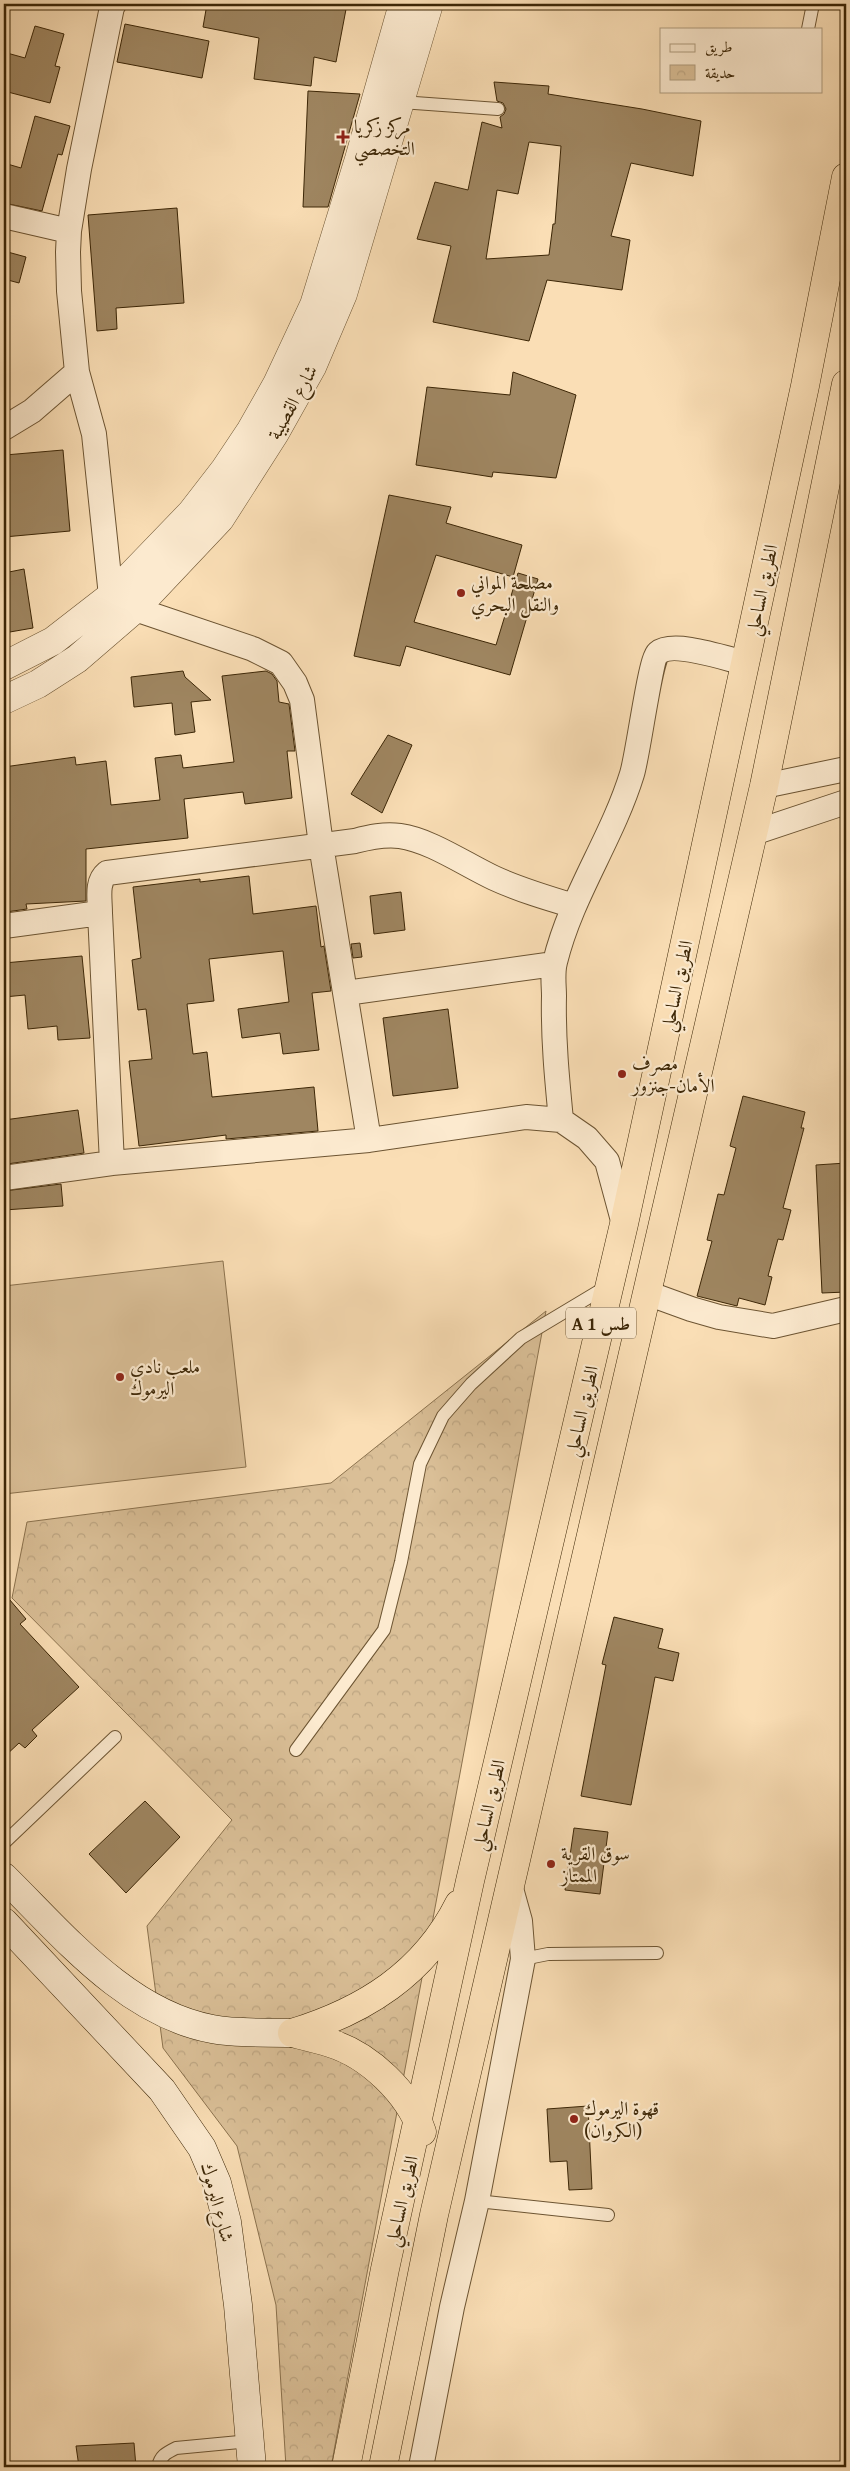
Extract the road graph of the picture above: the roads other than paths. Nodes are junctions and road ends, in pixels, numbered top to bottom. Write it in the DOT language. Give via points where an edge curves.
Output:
graph roads {
  1 [pos="403,4"];
  2 [pos="429,4"];
  3 [pos="813,4"];
  4 [pos="108,5"];
  5 [pos="808,28"];
  6 [pos="401,102"];
  7 [pos="498,110"];
  8 [pos="846,177"];
  9 [pos="4,216"];
  10 [pos="69,231"];
  11 [pos="77,372"];
  12 [pos="846,384"];
  13 [pos="4,428"];
  14 [pos="111,596"];
  15 [pos="135,609"];
  16 [pos="746,663"];
  17 [pos="4,666"];
  18 [pos="4,700"];
  19 [pos="846,769"];
  20 [pos="764,786"];
  21 [pos="846,802"];
  22 [pos="753,833"];
  23 [pos="321,845"];
  24 [pos="574,906"];
  25 [pos="100,913"];
  26 [pos="4,926"];
  27 [pos="554,964"];
  28 [pos="346,993"];
  29 [pos="560,1120"];
  30 [pos="369,1140"];
  31 [pos="112,1164"];
  32 [pos="4,1178"];
  33 [pos="624,1224"];
  34 [pos="611,1284"];
  35 [pos="647,1292"];
  36 [pos="846,1309"];
  37 [pos="114,1737"];
  38 [pos="296,1750"];
  39 [pos="4,1843"];
  40 [pos="4,1877"];
  41 [pos="470,1882"];
  42 [pos="510,1885"];
  43 [pos="4,1922"];
  44 [pos="657,1953"];
  45 [pos="523,1959"];
  46 [pos="292,2033"];
  47 [pos="419,2123"];
  48 [pos="477,2201"];
  49 [pos="434,2215"];
  50 [pos="608,2215"];
  51 [pos="251,2454"];
  52 [pos="158,2467"];
  53 [pos="346,2467"];
  54 [pos="383,2467"];
  55 [pos="421,2467"];
  1 -- 14 [label="street" via="330,257 314,305 277,384 251,430 196,506"];
  2 -- 6 [label="street, شارع القصيبة"];
  3 -- 5 [label="lane"];
  4 -- 10 [label="street"];
  6 -- 7 [label="lane"];
  6 -- 15 [label="street, شارع القصيبة" via="343,294 305,382 220,519"];
  8 -- 16 [label="highway, الطريق الساحلي / A 1 طس"];
  9 -- 10 [label="street"];
  10 -- 11 [label="street" via="69,291"];
  11 -- 13 [label="street" via="32,411"];
  11 -- 14 [label="street" via="94,434"];
  12 -- 20 [label="highway, الطريق الساحلي / A 1 طس"];
  14 -- 17 [label="street" via="53,641"];
  15 -- 18 [label="street, شارع القصيبة" via="77,658 38,684"];
  15 -- 23 [label="street" via="253,649 281,663 302,700"];
  16 -- 24 [label="street" via="684,649 666,648 657,654 652,664 632,774 601,852"];
  16 -- 33 [label="highway, الطريق الساحلي / A 1 طس"];
  19 -- 20 [label="street"];
  20 -- 22 [label="highway, الطريق الساحلي / A 1 طس"];
  21 -- 22 [label="street"];
  22 -- 35 [label="highway, الطريق الساحلي / A 1 طس"];
  23 -- 24 [label="street" via="382,834 402,836 496,879"];
  23 -- 25 [label="street" via="114,871 102,878 100,884"];
  23 -- 28 [label="street"];
  24 -- 27 [label="street"];
  25 -- 26 [label="street"];
  25 -- 31 [label="street"];
  27 -- 28 [label="street"];
  27 -- 29 [label="street" via="553,1041"];
  28 -- 30 [label="street"];
  29 -- 30 [label="street" via="526,1117"];
  29 -- 33 [label="street" via="587,1138 607,1161"];
  30 -- 31 [label="street"];
  31 -- 32 [label="street"];
  33 -- 34 [label="highway, الطريق الساحلي / A 1 طس"];
  34 -- 38 [label="lane" via="521,1338 471,1384 443,1416 420,1464 384,1630"];
  34 -- 41 [label="highway, الطريق الساحلي / A 1 طس"];
  35 -- 36 [label="street" via="719,1317 773,1326"];
  35 -- 42 [label="highway, الطريق الساحلي / A 1 طس"];
  37 -- 39 [label="lane"];
  40 -- 46 [label="street" via="86,1957 135,1997 171,2016 212,2029"];
  41 -- 46 [label="highway" via="452,1918 428,1951 400,1980 367,2003 330,2021"];
  41 -- 47 [label="highway, الطريق الساحلي / A 1 طس"];
  42 -- 45 [label="street" via="520,1921"];
  42 -- 49 [label="highway, الطريق الساحلي / A 1 طس"];
  43 -- 51 [label="street, شارع اليرموك" via="162,2090 202,2148 217,2183 228,2222"];
  44 -- 45 [label="lane" via="548,1954"];
  45 -- 48 [label="street"];
  46 -- 47 [label="highway" via="331,2043 367,2062 397,2089"];
  47 -- 49 [label="highway" via="433,2168"];
  47 -- 53 [label="highway, الطريق الساحلي / A 1 طس"];
  48 -- 50 [label="lane"];
  48 -- 55 [label="street" via="452,2306"];
  49 -- 54 [label="highway, الطريق الساحلي / A 1 طس"];
  51 -- 52 [label="lane" via="176,2448 159,2460"];
}
